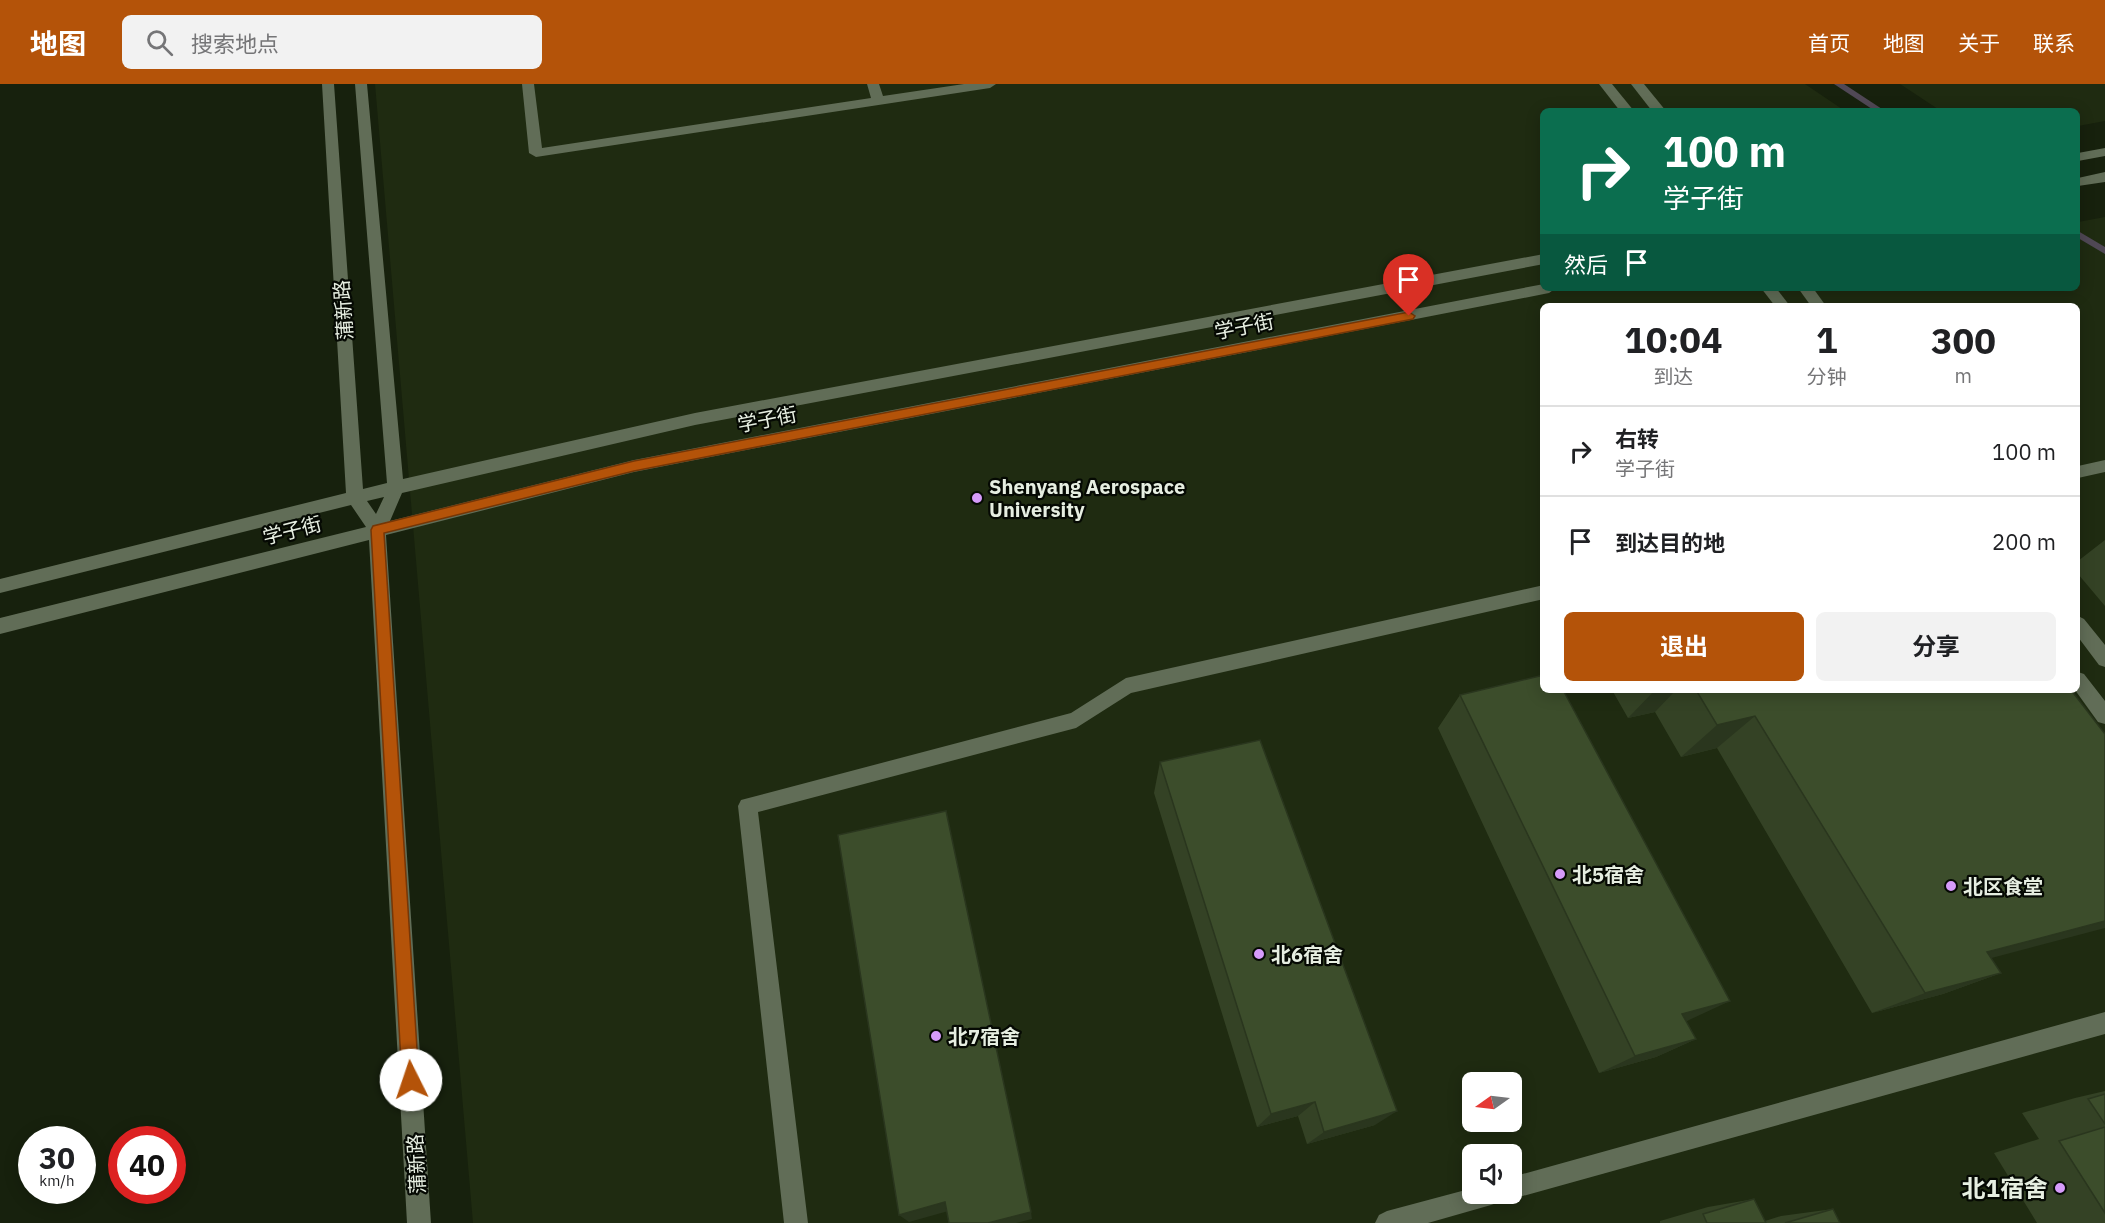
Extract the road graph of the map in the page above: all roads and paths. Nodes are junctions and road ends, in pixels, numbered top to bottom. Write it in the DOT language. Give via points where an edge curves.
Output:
graph roads {
  1 [pos="328,84"];
  2 [pos="361,84"];
  3 [pos="528,84"];
  4 [pos="873,84"];
  5 [pos="990,84"];
  6 [pos="1605,84"];
  7 [pos="1637,84"];
  8 [pos="878,101"];
  9 [pos="1625,108"];
  10 [pos="1657,108"];
  11 [pos="2105,152"];
  12 [pos="2080,157"];
  13 [pos="2105,177"];
  14 [pos="2080,182"];
  15 [pos="1540,260"];
  16 [pos="1540,290"];
  17 [pos="1770,291"];
  18 [pos="1806,291"];
  19 [pos="1780,303"];
  20 [pos="1816,303"];
  21 [pos="2105,466"];
  22 [pos="2080,472"];
  23 [pos="396,488"];
  24 [pos="355,497"];
  25 [pos="377,530"];
  26 [pos="0,586"];
  27 [pos="1540,593"];
  28 [pos="0,626"];
  29 [pos="2080,627"];
  30 [pos="2105,659"];
  31 [pos="2080,683"];
  32 [pos="2105,716"];
  33 [pos="2105,1023"];
  34 [pos="1522,1185"];
  35 [pos="1462,1202"];
  36 [pos="419,1223"];
  37 [pos="796,1223"];
  38 [pos="1387,1223"];
  1 -- 24 [label="street, 蒲新路"];
  2 -- 23 [label="street, 蒲新路"];
  3 -- 8 [label="street" via="536,153"];
  4 -- 8 [label="street"];
  5 -- 8 [label="street"];
  6 -- 9 [label="street"];
  7 -- 10 [label="street"];
  11 -- 12 [label="street"];
  13 -- 14 [label="street"];
  15 -- 23 [label="street, 学子街" via="694,419"];
  16 -- 25 [label="street, 学子街" via="634,466"];
  17 -- 19 [label="street"];
  18 -- 20 [label="street"];
  21 -- 22 [label="street"];
  23 -- 24 [label="street, 学子街"];
  23 -- 25 [label="street, 蒲新路"];
  24 -- 25 [label="street, 蒲新路"];
  24 -- 26 [label="street, 学子街"];
  25 -- 28 [label="street, 学子街"];
  25 -- 36 [label="street, 蒲新路"];
  27 -- 37 [label="street" via="1126,686 1076,720 748,806"];
  29 -- 30 [label="street"];
  31 -- 32 [label="street"];
  33 -- 34 [label="street"];
  35 -- 38 [label="street"];
}
